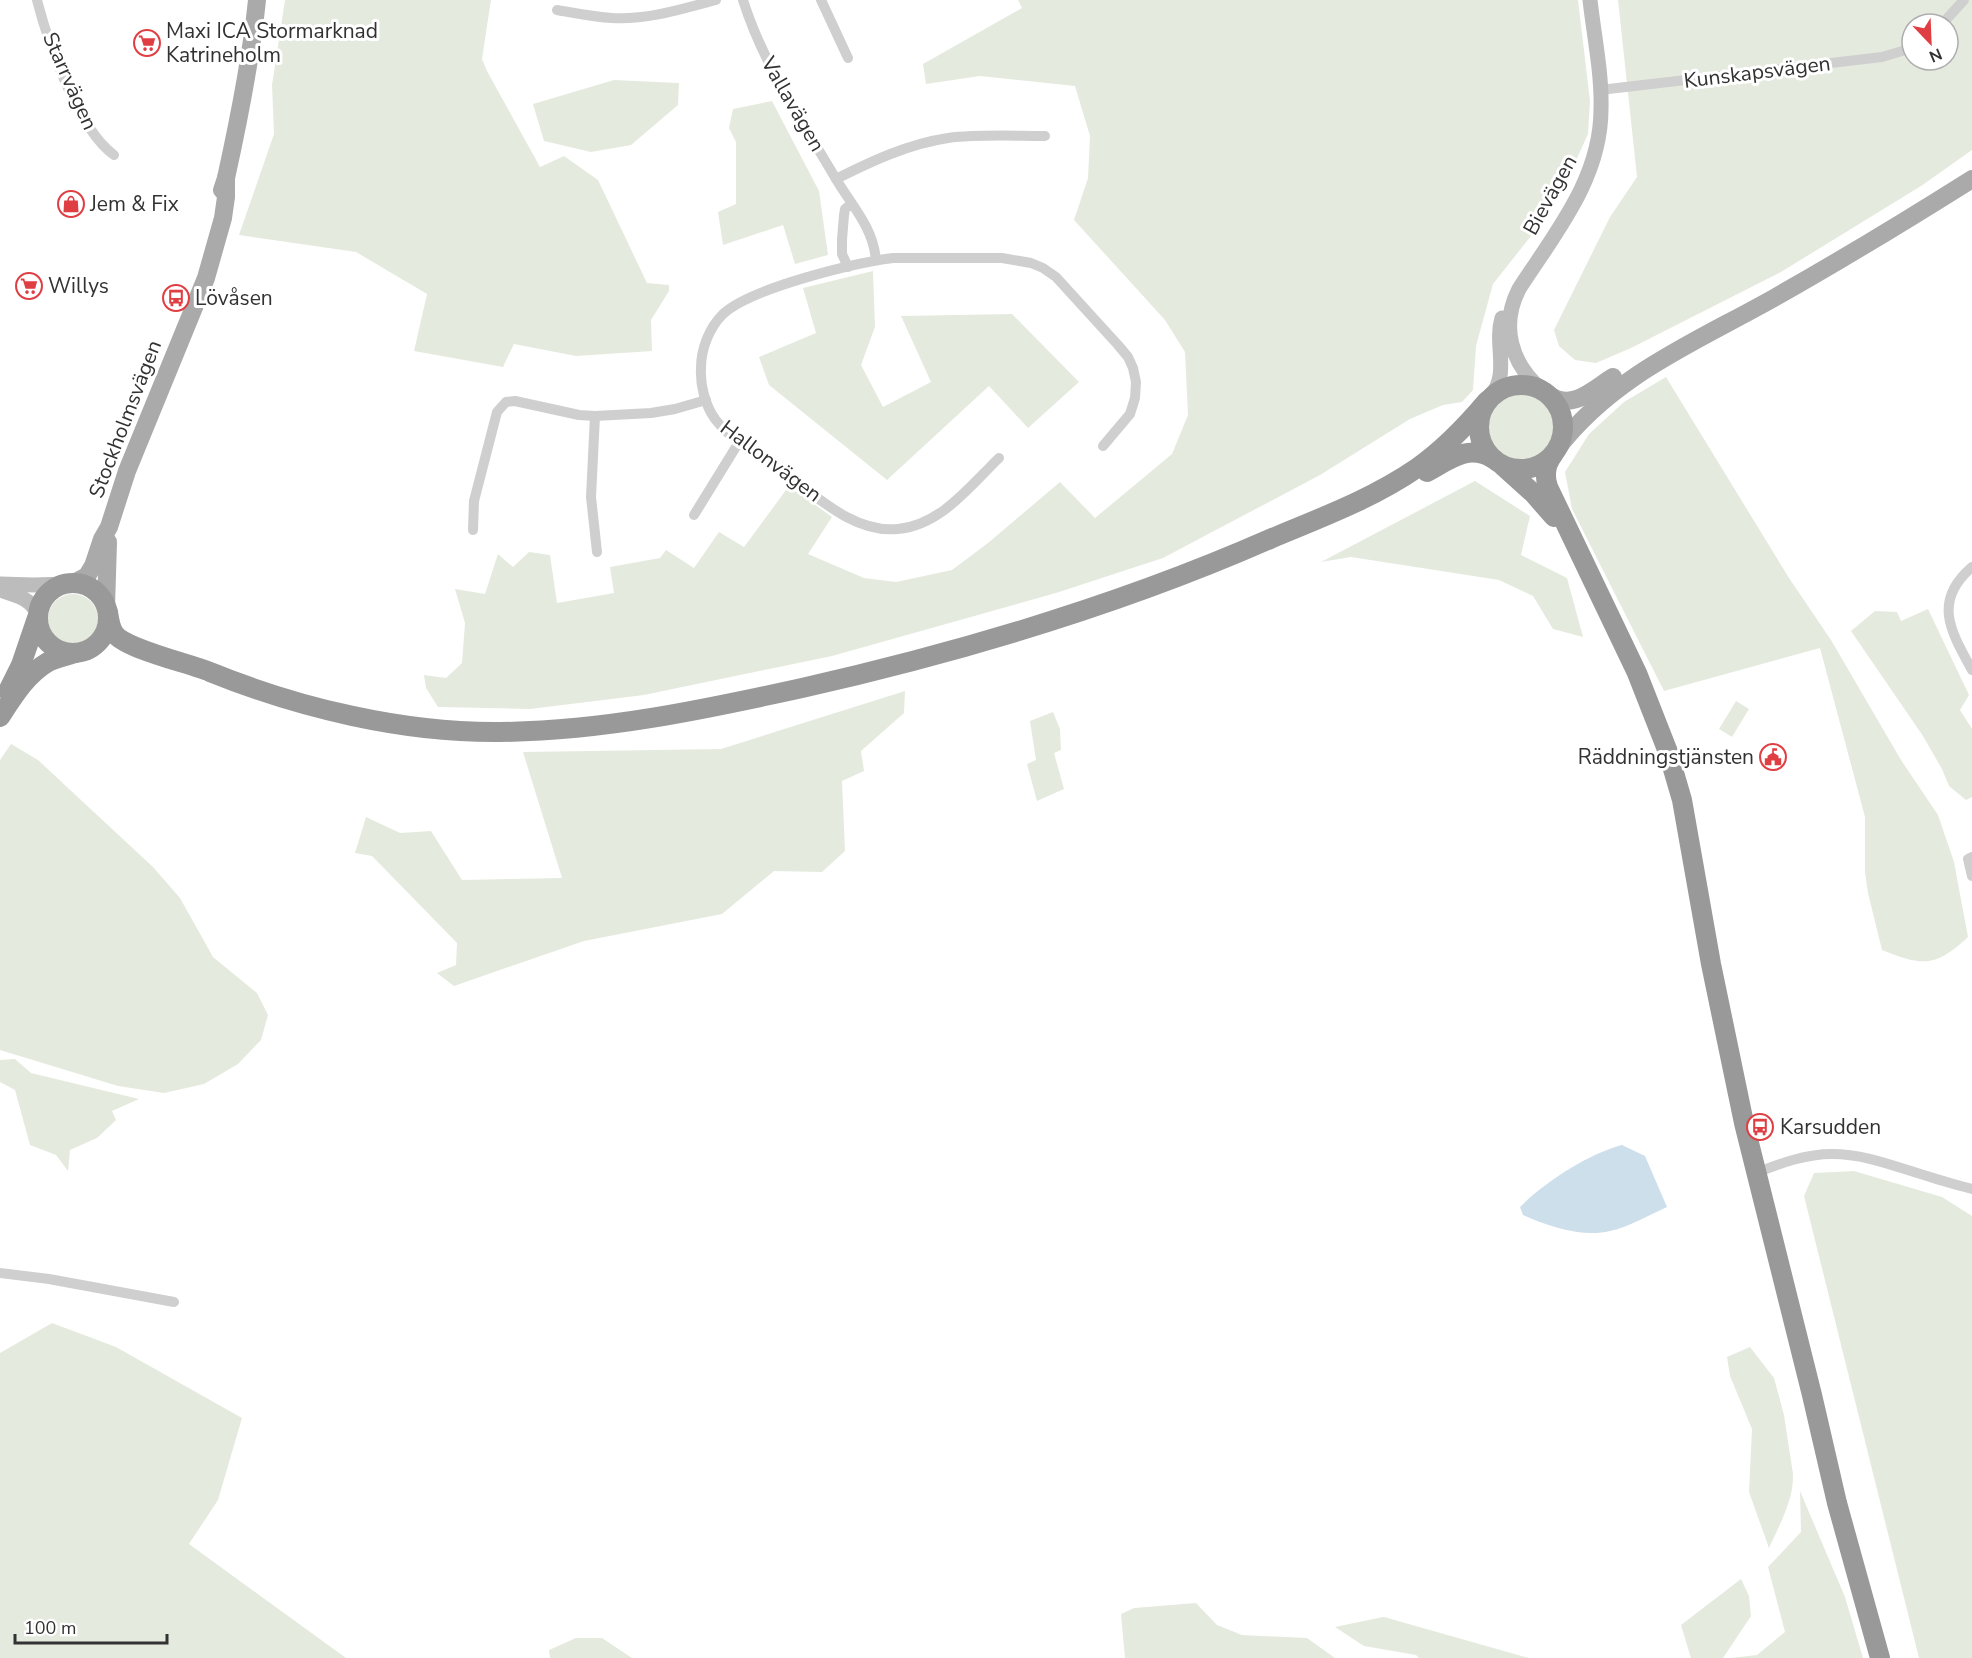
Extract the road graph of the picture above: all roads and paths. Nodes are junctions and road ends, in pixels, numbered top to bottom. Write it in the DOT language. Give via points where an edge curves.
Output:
graph roads {
  1 [pos="37,0"];
  2 [pos="257,0"];
  3 [pos="716,0"];
  4 [pos="743,0"];
  5 [pos="821,0"];
  6 [pos="1590,0"];
  7 [pos="1964,0"];
  8 [pos="557,10"];
  9 [pos="1953,12"];
  10 [pos="1900,52"];
  11 [pos="848,58"];
  12 [pos="1600,90"];
  13 [pos="1045,136"];
  14 [pos="114,155"];
  15 [pos="1972,168"];
  16 [pos="836,179"];
  17 [pos="1972,179"];
  18 [pos="851,204"];
  19 [pos="876,260"];
  20 [pos="849,267"];
  21 [pos="1516,296"];
  22 [pos="1545,392"];
  23 [pos="1489,398"];
  24 [pos="706,400"];
  25 [pos="595,416"];
  26 [pos="739,442"];
  27 [pos="1103,446"];
  28 [pos="1554,452"];
  29 [pos="999,458"];
  30 [pos="1495,460"];
  31 [pos="1367,497"];
  32 [pos="694,515"];
  33 [pos="109,527"];
  34 [pos="473,530"];
  35 [pos="1573,540"];
  36 [pos="597,552"];
  37 [pos="1972,567"];
  38 [pos="70,583"];
  39 [pos="0,584"];
  40 [pos="0,590"];
  41 [pos="107,609"];
  42 [pos="38,616"];
  43 [pos="80,652"];
  44 [pos="160,655"];
  45 [pos="1972,670"];
  46 [pos="0,703"];
  47 [pos="0,717"];
  48 [pos="1972,857"];
  49 [pos="1972,876"];
  50 [pos="1756,1173"];
  51 [pos="1972,1189"];
  52 [pos="0,1273"];
  53 [pos="174,1302"];
  54 [pos="1880,1658"];
  1 -- 14 [label="street, Starrvägen" via="63,74 85,121"];
  2 -- 33 [label="main road, Stockholmsvägen" via="253,45 226,178 188,299 185,327 127,471"];
  3 -- 8 [label="street" via="630,18"];
  4 -- 16 [label="street, Vallavägen" via="766,59"];
  5 -- 11 [label="street"];
  6 -- 12 [label="street, Bievägen"];
  7 -- 9 [label="street"];
  10 -- 12 [label="street, Kunskapsvägen" via="1882,57"];
  12 -- 21 [label="street, Bievägen" via="1600,134 1588,177"];
  13 -- 16 [label="street" via="975,136 927,142 886,155"];
  15 -- 22 [label="main road" via="1853,242 1635,364 1586,396 1568,402"];
  16 -- 18 [label="street, Vallavägen"];
  17 -- 28 [label="main road" via="1803,281 1632,377 1590,410"];
  18 -- 19 [label="street, Vallavägen" via="867,227"];
  18 -- 20 [label="street" via="845,209 842,240 842,254"];
  19 -- 20 [label="street, Hallonvägen"];
  19 -- 27 [label="street, Hallonvägen" via="1002,258 1031,263 1056,277 1118,345 1133,368 1135,398 1130,414"];
  20 -- 24 [label="street, Hallonvägen" via="759,294 722,315 706,340 702,356"];
  21 -- 22 [label="street, Bievägen" via="1509,322 1512,348 1523,372"];
  21 -- 23 [label="street, Bievägen" via="1501,323 1502,374"];
  22 -- 23 [label="highway" via="1530,385 1515,385"];
  22 -- 28 [label="highway" via="1558,406 1563,420 1562,435"];
  23 -- 30 [label="highway" via="1480,414 1479,431 1483,445"];
  23 -- 31 [label="highway" via="1437,453"];
  24 -- 25 [label="street" via="651,413"];
  24 -- 26 [label="street, Hallonvägen" via="714,418"];
  25 -- 34 [label="street" via="515,401 501,406 474,501"];
  25 -- 36 [label="street" via="591,497"];
  26 -- 29 [label="street, Hallonvägen" via="856,523 883,530 915,526 940,514"];
  26 -- 32 [label="street"];
  28 -- 30 [label="highway" via="1526,469 1511,468"];
  28 -- 35 [label="highway" via="1546,467 1546,482"];
  30 -- 31 [label="highway" via="1476,451 1462,453 1383,494"];
  30 -- 35 [label="highway" via="1533,493"];
  31 -- 44 [label="highway" via="1203,569 998,637 837,680 616,724 496,732 369,720 291,701"];
  33 -- 38 [label="main road, Stockholmsvägen" via="87,576"];
  33 -- 41 [label="main road, Stockholmsvägen"];
  35 -- 50 [label="highway" via="1646,693 1682,800 1725,1038"];
  37 -- 45 [label="street" via="1949,598 1947,614"];
  38 -- 39 [label="street"];
  38 -- 41 [label="highway" via="92,589"];
  38 -- 42 [label="highway" via="48,593"];
  40 -- 42 [label="street" via="26,599"];
  41 -- 43 [label="highway" via="105,634 96,645"];
  41 -- 44 [label="highway" via="118,639"];
  42 -- 43 [label="highway" via="40,629 50,644 60,651"];
  42 -- 46 [label="highway" via="21,665"];
  43 -- 44 [label="highway"];
  43 -- 47 [label="highway" via="52,660 39,669"];
  48 -- 49 [label="street" via="1968,860"];
  50 -- 51 [label="street" via="1808,1156 1851,1155"];
  50 -- 54 [label="highway" via="1837,1503"];
  52 -- 53 [label="street"];
}
